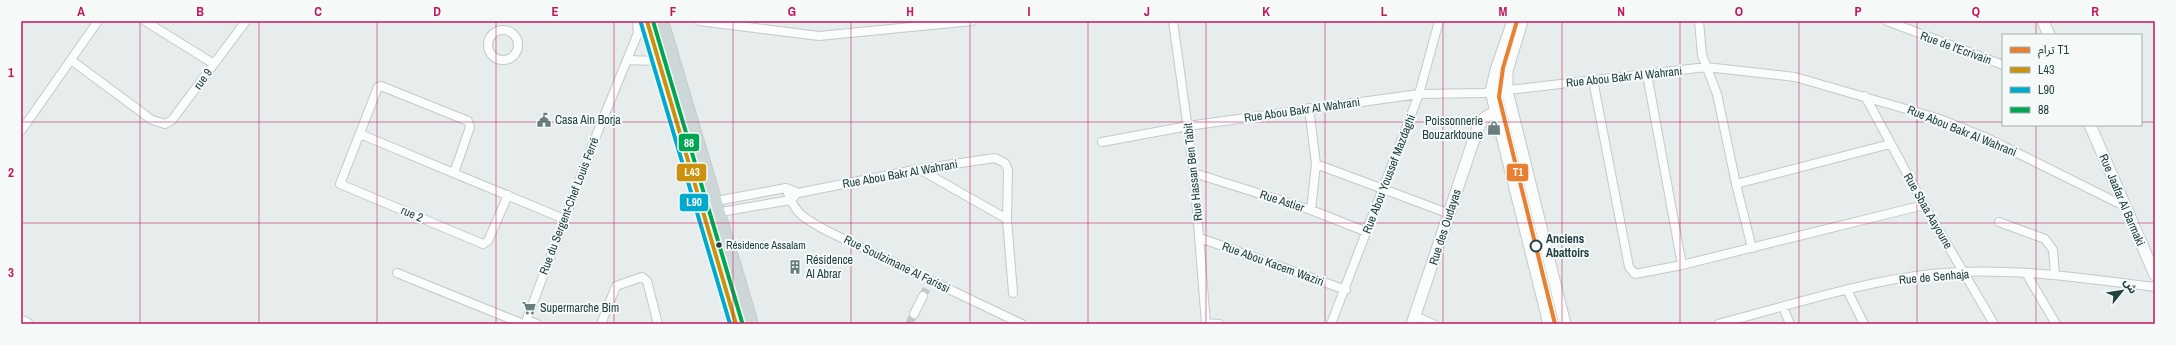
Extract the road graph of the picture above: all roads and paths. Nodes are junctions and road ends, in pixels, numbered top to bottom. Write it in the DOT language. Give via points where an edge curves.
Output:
graph roads {
  1 [pos="98,21"];
  2 [pos="145,21"];
  3 [pos="246,21"];
  4 [pos="508,21"];
  5 [pos="637,21"];
  6 [pos="647,21"];
  7 [pos="662,21"];
  8 [pos="698,21"];
  9 [pos="972,21"];
  10 [pos="1173,21"];
  11 [pos="1439,21"];
  12 [pos="1513,21"];
  13 [pos="1522,21"];
  14 [pos="1699,21"];
  15 [pos="1887,21"];
  16 [pos="2043,21"];
  17 [pos="961,22"];
  18 [pos="506,30"];
  19 [pos="2049,34"];
  20 [pos="71,60"];
  21 [pos="628,60"];
  22 [pos="657,61"];
  23 [pos="214,64"];
  24 [pos="2002,65"];
  25 [pos="1706,67"];
  26 [pos="1647,74"];
  27 [pos="1593,80"];
  28 [pos="1507,91"];
  29 [pos="1492,92"];
  30 [pos="1419,94"];
  31 [pos="1865,96"];
  32 [pos="1309,108"];
  33 [pos="1497,116"];
  34 [pos="1188,126"];
  35 [pos="2090,126"];
  36 [pos="21,130"];
  37 [pos="360,134"];
  38 [pos="1102,142"];
  39 [pos="1890,144"];
  40 [pos="1316,164"];
  41 [pos="919,169"];
  42 [pos="454,173"];
  43 [pos="1194,173"];
  44 [pos="1736,184"];
  45 [pos="786,188"];
  46 [pos="1384,188"];
  47 [pos="798,193"];
  48 [pos="508,195"];
  49 [pos="790,200"];
  50 [pos="1924,205"];
  51 [pos="716,206"];
  52 [pos="2124,206"];
  53 [pos="702,210"];
  54 [pos="1311,210"];
  55 [pos="1450,214"];
  56 [pos="564,219"];
  57 [pos="1007,219"];
  58 [pos="1999,222"];
  59 [pos="1367,232"];
  60 [pos="1200,238"];
  61 [pos="1752,248"];
  62 [pos="1682,265"];
  63 [pos="397,273"];
  64 [pos="1965,273"];
  65 [pos="2026,273"];
  66 [pos="2055,275"];
  67 [pos="2155,275"];
  68 [pos="2155,287"];
  69 [pos="1346,290"];
  70 [pos="1847,290"];
  71 [pos="1013,293"];
  72 [pos="923,296"];
  73 [pos="1783,307"];
  74 [pos="914,314"];
  75 [pos="1413,320"];
  76 [pos="21,321"];
  77 [pos="525,323"];
  78 [pos="1206,323"];
  79 [pos="27,324"];
  80 [pos="537,324"];
  81 [pos="601,324"];
  82 [pos="658,324"];
  83 [pos="736,324"];
  84 [pos="752,324"];
  85 [pos="1022,324"];
  86 [pos="1219,324"];
  87 [pos="1331,324"];
  88 [pos="1433,324"];
  89 [pos="1549,324"];
  90 [pos="1565,324"];
  91 [pos="1718,324"];
  92 [pos="1790,324"];
  93 [pos="1864,324"];
  94 [pos="1994,324"];
  95 [pos="2056,324"];
  1 -- 20 [label="street"];
  2 -- 23 [label="street"];
  3 -- 23 [label="street, rue 9"];
  4 -- 18 [label="street"];
  5 -- 21 [label="street, Rue du Sergent-Chef Louis Ferré" via="638,33"];
  6 -- 22 [label="main road"];
  7 -- 51 [label="main road"];
  8 -- 17 [label="street" via="819,36"];
  9 -- 17 [label="street"];
  10 -- 34 [label="street, Rue Hassan Ben Tabit"];
  11 -- 30 [label="street, Rue Abou Youssef Mazdaghi"];
  12 -- 29 [label="street" via="1496,70"];
  13 -- 28 [label="street" via="1506,71"];
  14 -- 25 [label="street" via="1702,55"];
  15 -- 24 [label="street, Rue de l'Ecrivain"];
  16 -- 19 [label="street"];
  20 -- 23 [label="street, rue 9" via="152,120 165,124 172,120"];
  20 -- 36 [label="street"];
  21 -- 22 [label="street"];
  21 -- 56 [label="street, Rue du Sergent-Chef Louis Ferré"];
  22 -- 53 [label="main road"];
  25 -- 26 [label="street, Rue Abou Bakr Al Wahrani"];
  25 -- 31 [label="street, Rue Abou Bakr Al Wahrani" via="1795,77"];
  25 -- 44 [label="street" via="1717,94"];
  26 -- 27 [label="street, Rue Abou Bakr Al Wahrani"];
  26 -- 62 [label="street"];
  27 -- 28 [label="street, Rue Abou Bakr Al Wahrani"];
  27 -- 62 [label="street" via="1629,267 1635,274 1641,274"];
  28 -- 29 [label="street, Rue Abou Bakr Al Wahrani"];
  28 -- 90 [label="street"];
  29 -- 30 [label="street, Rue Abou Bakr Al Wahrani"];
  29 -- 33 [label="street"];
  30 -- 32 [label="street, Rue Abou Bakr Al Wahrani"];
  30 -- 46 [label="street, Rue Abou Youssef Mazdaghi"];
  31 -- 39 [label="street, Rue Sbaa Aayoune"];
  31 -- 52 [label="street, Rue Abou Bakr Al Wahrani" via="1937,118 1987,138"];
  32 -- 34 [label="street, Rue Abou Bakr Al Wahrani"];
  32 -- 40 [label="street"];
  33 -- 55 [label="street, Rue des Oudayas" via="1482,119"];
  33 -- 89 [label="street"];
  34 -- 38 [label="street, Rue Abou Bakr Al Wahrani"];
  34 -- 43 [label="street, Rue Hassan Ben Tabit"];
  35 -- 52 [label="street, Rue Jaafar Al Barmaki"];
  37 -- 42 [label="street"];
  37 -- 42 [label="street" via="379,86 468,121 470,127"];
  37 -- 48 [label="street, rue 2" via="340,183 483,244 488,242"];
  39 -- 44 [label="street"];
  39 -- 50 [label="street, Rue Sbaa Aayoune"];
  40 -- 46 [label="street"];
  40 -- 54 [label="street"];
  41 -- 47 [label="street, Rue Abou Bakr Al Wahrani"];
  41 -- 57 [label="street"];
  41 -- 57 [label="street, Rue Abou Bakr Al Wahrani" via="995,158 1002,160 1008,170"];
  42 -- 48 [label="street"];
  43 -- 54 [label="street, Rue Astier"];
  43 -- 60 [label="street, Rue Hassan Ben Tabit"];
  44 -- 61 [label="street"];
  45 -- 47 [label="street"];
  45 -- 49 [label="street, Rue Soulzimane Al Farissi"];
  45 -- 51 [label="street"];
  46 -- 55 [label="street"];
  46 -- 59 [label="street, Rue Abou Youssef Mazdaghi"];
  47 -- 49 [label="street, Rue Abou Bakr Al Wahrani"];
  48 -- 56 [label="street"];
  49 -- 51 [label="street"];
  49 -- 85 [label="street, Rue Soulzimane Al Farissi" via="795,210 815,224 930,282"];
  50 -- 61 [label="street"];
  50 -- 64 [label="street, Rue Sbaa Aayoune"];
  51 -- 53 [label="street"];
  51 -- 53 [label="street"];
  51 -- 84 [label="main road"];
  52 -- 67 [label="street, Rue Jaafar Al Barmaki"];
  53 -- 83 [label="main road"];
  54 -- 59 [label="street, Rue Astier"];
  55 -- 75 [label="street, Rue des Oudayas"];
  56 -- 77 [label="street, Rue du Sergent-Chef Louis Ferré"];
  57 -- 71 [label="street"];
  58 -- 66 [label="street" via="2046,239 2053,250"];
  59 -- 69 [label="street, Rue Abou Youssef Mazdaghi"];
  60 -- 69 [label="street, Rue Abou Kacem Waziri"];
  60 -- 78 [label="street, Rue Hassan Ben Tabit"];
  61 -- 62 [label="street"];
  63 -- 77 [label="street"];
  64 -- 65 [label="street, Rue de Senhaja"];
  64 -- 70 [label="street, Rue de Senhaja" via="1919,276"];
  64 -- 94 [label="street, Rue Sbaa Aayoune"];
  65 -- 66 [label="street, Rue de Senhaja"];
  65 -- 95 [label="street"];
  66 -- 68 [label="street, Rue de Senhaja"];
  69 -- 87 [label="street, Rue Abou Youssef Mazdaghi"];
  70 -- 73 [label="street, Rue de Senhaja"];
  70 -- 93 [label="street"];
  72 -- 74 [label="street"];
  73 -- 91 [label="street, Rue de Senhaja"];
  73 -- 92 [label="street"];
  75 -- 88 [label="street"];
  76 -- 79 [label="street"];
  77 -- 80 [label="street"];
  78 -- 86 [label="street"];
  81 -- 82 [label="street" via="616,286 642,277 647,281"];
}
